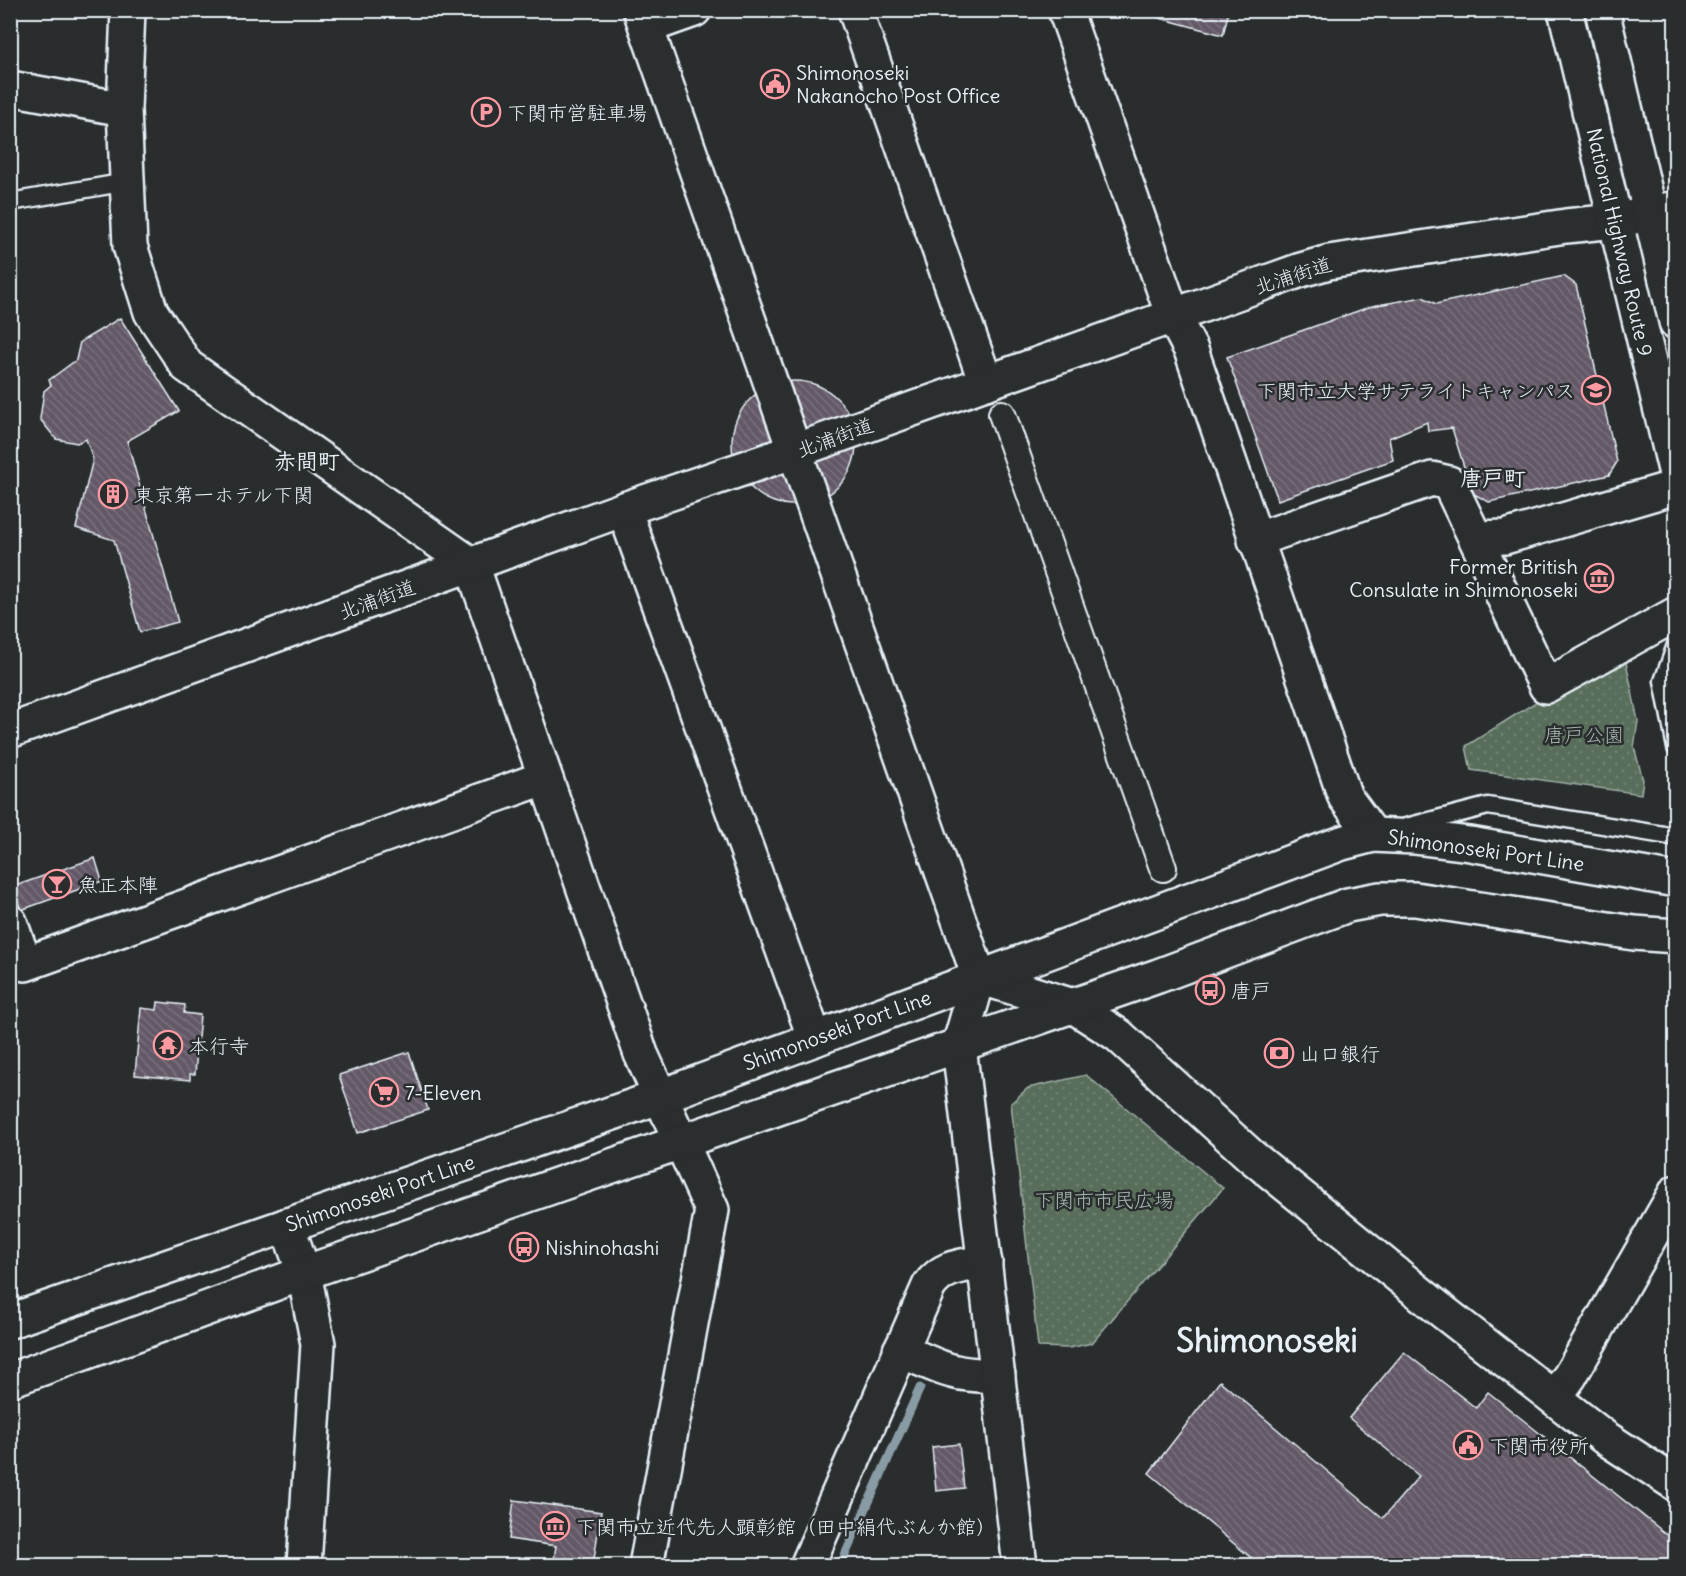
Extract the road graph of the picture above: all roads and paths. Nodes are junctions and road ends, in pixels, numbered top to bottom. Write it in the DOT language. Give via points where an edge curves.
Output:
graph roads {
  1 [pos="128,10"];
  2 [pos="694,10"];
  3 [pos="855,10"];
  4 [pos="1065,10"];
  5 [pos="1565,10"];
  6 [pos="1602,10"];
  7 [pos="643,19"];
  8 [pos="10,88"];
  9 [pos="124,109"];
  10 [pos="127,182"];
  11 [pos="10,205"];
  12 [pos="1663,211"];
  13 [pos="1615,221"];
  14 [pos="1173,316"];
  15 [pos="1676,322"];
  16 [pos="986,383"];
  17 [pos="1002,414"];
  18 [pos="795,451"];
  19 [pos="1676,474"];
  20 [pos="1676,487"];
  21 [pos="624,509"];
  22 [pos="1478,538"];
  23 [pos="1256,540"];
  24 [pos="472,565"];
  25 [pos="1676,614"];
  26 [pos="1676,645"];
  27 [pos="10,731"];
  28 [pos="1676,748"];
  29 [pos="544,778"];
  30 [pos="1373,835"];
  31 [pos="1675,838"];
  32 [pos="1163,868"];
  33 [pos="1676,880"];
  34 [pos="10,922"];
  35 [pos="1676,936"];
  36 [pos="980,977"];
  37 [pos="1073,1006"];
  38 [pos="815,1039"];
  39 [pos="959,1046"];
  40 [pos="659,1097"];
  41 [pos="681,1143"];
  42 [pos="1676,1192"];
  43 [pos="287,1225"];
  44 [pos="985,1262"];
  45 [pos="304,1273"];
  46 [pos="10,1321"];
  47 [pos="900,1350"];
  48 [pos="998,1375"];
  49 [pos="10,1380"];
  50 [pos="1554,1398"];
  51 [pos="1676,1484"];
  52 [pos="304,1566"];
  53 [pos="646,1566"];
  54 [pos="807,1566"];
  55 [pos="1020,1566"];
  1 -- 9 [label="main road"];
  2 -- 7 [label="main road"];
  3 -- 16 [label="main road"];
  4 -- 14 [label="main road"];
  5 -- 13 [label="main road, National Highway Route 9"];
  6 -- 12 [label="main road, National Highway Route 9"];
  7 -- 18 [label="main road"];
  8 -- 9 [label="main road"];
  9 -- 10 [label="main road"];
  10 -- 11 [label="lane"];
  10 -- 24 [label="main road" via="130,246 151,312 187,366"];
  12 -- 13 [label="main road, 北浦街道"];
  12 -- 15 [label="main road, National Highway Route 9"];
  13 -- 14 [label="main road, 北浦街道" via="1329,262"];
  13 -- 19 [label="main road, National Highway Route 9"];
  14 -- 16 [label="main road, 北浦街道"];
  14 -- 23 [label="main road" via="1191,350"];
  16 -- 18 [label="main road, 北浦街道"];
  17 -- 32 [label="street"];
  18 -- 21 [label="main road, 北浦街道"];
  18 -- 36 [label="main road"];
  20 -- 22 [label="main road" via="1505,537"];
  21 -- 24 [label="main road, 北浦街道"];
  21 -- 38 [label="main road"];
  22 -- 23 [label="main road" via="1449,483 1432,479"];
  22 -- 25 [label="main road" via="1546,686"];
  23 -- 30 [label="main road" via="1345,797"];
  24 -- 27 [label="main road, 北浦街道"];
  24 -- 29 [label="main road"];
  26 -- 28 [label="lane" via="1663,681"];
  29 -- 34 [label="main road" via="25,964"];
  29 -- 40 [label="main road"];
  30 -- 31 [label="lane" via="1488,806"];
  30 -- 33 [label="main road, Shimonoseki Port Line" via="1470,844"];
  30 -- 36 [label="main road, Shimonoseki Port Line" via="1342,843"];
  35 -- 37 [label="main road" via="1634,933 1449,903 1380,899 1348,905"];
  36 -- 37 [label="main road"];
  36 -- 38 [label="main road, Shimonoseki Port Line"];
  36 -- 39 [label="main road"];
  37 -- 39 [label="main road"];
  37 -- 50 [label="main road" via="1118,1035 1251,1156"];
  38 -- 40 [label="main road, Shimonoseki Port Line"];
  39 -- 41 [label="main road"];
  39 -- 44 [label="main road"];
  40 -- 41 [label="main road"];
  40 -- 43 [label="main road, Shimonoseki Port Line"];
  41 -- 45 [label="main road"];
  41 -- 53 [label="main road" via="712,1210"];
  42 -- 50 [label="main road"];
  43 -- 45 [label="main road"];
  43 -- 46 [label="main road, Shimonoseki Port Line"];
  44 -- 47 [label="main road" via="947,1269 937,1275"];
  44 -- 48 [label="main road"];
  45 -- 49 [label="main road"];
  45 -- 52 [label="main road" via="318,1344"];
  47 -- 48 [label="main road" via="952,1373"];
  47 -- 54 [label="main road"];
  48 -- 55 [label="main road"];
  50 -- 51 [label="main road" via="1604,1437"];
}
